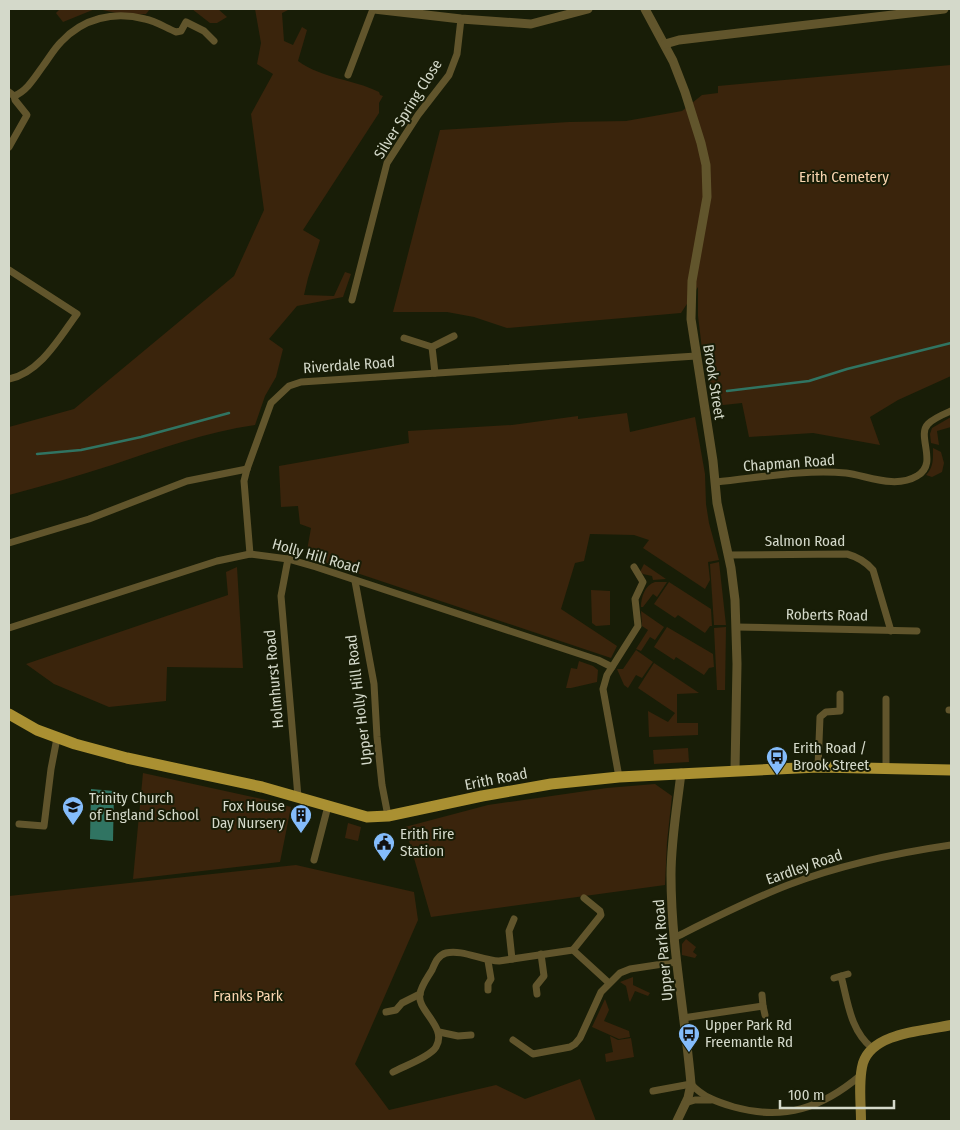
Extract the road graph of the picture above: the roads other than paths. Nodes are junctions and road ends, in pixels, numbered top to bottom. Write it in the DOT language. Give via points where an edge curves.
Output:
graph roads {
  1 [pos="373,9"];
  2 [pos="588,9"];
  3 [pos="645,9"];
  4 [pos="944,9"];
  5 [pos="440,13"];
  6 [pos="461,19"];
  7 [pos="214,41"];
  8 [pos="665,44"];
  9 [pos="348,75"];
  10 [pos="11,94"];
  11 [pos="9,147"];
  12 [pos="9,270"];
  13 [pos="352,300"];
  14 [pos="454,336"];
  15 [pos="404,338"];
  16 [pos="432,347"];
  17 [pos="696,356"];
  18 [pos="435,373"];
  19 [pos="9,378"];
  20 [pos="951,411"];
  21 [pos="246,469"];
  22 [pos="716,482"];
  23 [pos="9,543"];
  24 [pos="250,554"];
  25 [pos="728,555"];
  26 [pos="288,559"];
  27 [pos="634,567"];
  28 [pos="355,581"];
  29 [pos="736,627"];
  30 [pos="9,628"];
  31 [pos="891,631"];
  32 [pos="917,631"];
  33 [pos="612,667"];
  34 [pos="840,694"];
  35 [pos="886,699"];
  36 [pos="9,714"];
  37 [pos="57,738"];
  38 [pos="818,767"];
  39 [pos="886,769"];
  40 [pos="735,770"];
  41 [pos="951,770"];
  42 [pos="680,773"];
  43 [pos="619,776"];
  44 [pos="298,797"];
  45 [pos="328,806"];
  46 [pos="388,816"];
  47 [pos="19,824"];
  48 [pos="951,845"];
  49 [pos="314,860"];
  50 [pos="584,898"];
  51 [pos="514,919"];
  52 [pos="674,938"];
  53 [pos="573,950"];
  54 [pos="542,954"];
  55 [pos="512,959"];
  56 [pos="488,960"];
  57 [pos="676,962"];
  58 [pos="841,976"];
  59 [pos="609,982"];
  60 [pos="488,990"];
  61 [pos="420,994"];
  62 [pos="537,994"];
  63 [pos="762,995"];
  64 [pos="764,1006"];
  65 [pos="386,1012"];
  66 [pos="765,1015"];
  67 [pos="683,1018"];
  68 [pos="951,1025"];
  69 [pos="439,1032"];
  70 [pos="471,1035"];
  71 [pos="512,1040"];
  72 [pos="872,1048"];
  73 [pos="393,1072"];
  74 [pos="861,1075"];
  75 [pos="691,1084"];
  76 [pos="653,1091"];
  77 [pos="711,1100"];
  78 [pos="685,1103"];
  79 [pos="676,1121"];
  80 [pos="861,1121"];
  1 -- 5 [label="street"];
  1 -- 9 [label="street"];
  2 -- 6 [label="street" via="530,24"];
  3 -- 8 [label="street, Brook Street"];
  4 -- 8 [label="street"];
  5 -- 6 [label="street"];
  6 -- 13 [label="street, Silver Spring Close" via="457,54 448,75 387,163"];
  7 -- 10 [label="street" via="204,31 186,22 182,31 176,32 132,16 100,17 65,38 23,91"];
  8 -- 17 [label="street, Brook Street" via="685,92 706,165 707,197 692,281 691,319"];
  10 -- 11 [label="street" via="27,115"];
  12 -- 19 [label="street" via="77,314 48,355 19,377"];
  14 -- 16 [label="street"];
  15 -- 16 [label="street"];
  16 -- 18 [label="street"];
  17 -- 18 [label="street, Riverdale Road"];
  17 -- 22 [label="street, Brook Street"];
  18 -- 21 [label="street, Riverdale Road" via="301,382 289,386 271,403"];
  20 -- 22 [label="street, Chapman Road" via="925,428 927,457 918,476 908,480 894,482 823,472"];
  21 -- 23 [label="street" via="187,481 89,519"];
  21 -- 24 [label="street, Riverdale Road" via="244,481"];
  22 -- 25 [label="street, Brook Street"];
  24 -- 26 [label="street, Holly Hill Road"];
  24 -- 30 [label="street, Holly Hill Road" via="217,561"];
  25 -- 29 [label="street, Brook Street"];
  25 -- 31 [label="street, Salmon Road" via="855,556 873,570"];
  26 -- 28 [label="street, Holly Hill Road"];
  26 -- 44 [label="street, Holmhurst Road" via="281,596"];
  27 -- 33 [label="street" via="643,582 635,599 638,626"];
  28 -- 33 [label="street, Holly Hill Road"];
  28 -- 46 [label="street, Upper Holly Hill Road" via="374,684 382,785"];
  29 -- 31 [label="street, Roberts Road"];
  29 -- 40 [label="street, Brook Street"];
  31 -- 32 [label="street, Roberts Road"];
  33 -- 43 [label="street" via="604,683 603,694"];
  34 -- 38 [label="street" via="840,711 826,712 820,717"];
  35 -- 39 [label="street"];
  36 -- 37 [label="main road, Erith Road"];
  37 -- 44 [label="main road, Erith Road" via="128,758"];
  37 -- 47 [label="street" via="44,826"];
  38 -- 39 [label="main road, Erith Road"];
  38 -- 40 [label="main road, Erith Road"];
  39 -- 41 [label="main road, Erith Road"];
  40 -- 42 [label="main road, Erith Road"];
  42 -- 43 [label="main road, Erith Road"];
  42 -- 52 [label="street, Upper Park Road" via="671,868"];
  43 -- 46 [label="main road, Erith Road" via="512,790"];
  44 -- 45 [label="main road, Erith Road"];
  45 -- 46 [label="main road, Erith Road" via="367,817"];
  45 -- 49 [label="street"];
  48 -- 52 [label="street, Eardley Road" via="872,860 791,884"];
  50 -- 53 [label="street" via="600,911 600,917"];
  51 -- 55 [label="street" via="509,931"];
  52 -- 57 [label="street, Upper Park Road"];
  53 -- 54 [label="street"];
  53 -- 59 [label="street"];
  54 -- 55 [label="street"];
  54 -- 62 [label="street" via="544,976 536,986"];
  55 -- 56 [label="street"];
  56 -- 60 [label="street" via="492,979"];
  56 -- 61 [label="street" via="456,953 440,956"];
  57 -- 59 [label="street" via="630,970"];
  57 -- 67 [label="street, Upper Park Road"];
  58 -- 72 [label="street" via="855,1028"];
  59 -- 71 [label="street" via="601,992 580,1038 572,1046 533,1054"];
  61 -- 65 [label="street" via="396,1010"];
  61 -- 69 [label="street" via="421,1002"];
  63 -- 64 [label="street"];
  64 -- 66 [label="street"];
  64 -- 67 [label="street"];
  67 -- 75 [label="street, Upper Park Road"];
  68 -- 72 [label="main road" via="892,1036"];
  69 -- 70 [label="street"];
  69 -- 73 [label="street" via="432,1052"];
  72 -- 74 [label="main road" via="863,1063"];
  74 -- 77 [label="street" via="828,1099 789,1112 748,1111"];
  74 -- 80 [label="main road"];
  75 -- 76 [label="street"];
  75 -- 77 [label="street"];
  75 -- 78 [label="street, Upper Park Road"];
  77 -- 78 [label="street"];
  78 -- 79 [label="street, Upper Park Road"];
}
